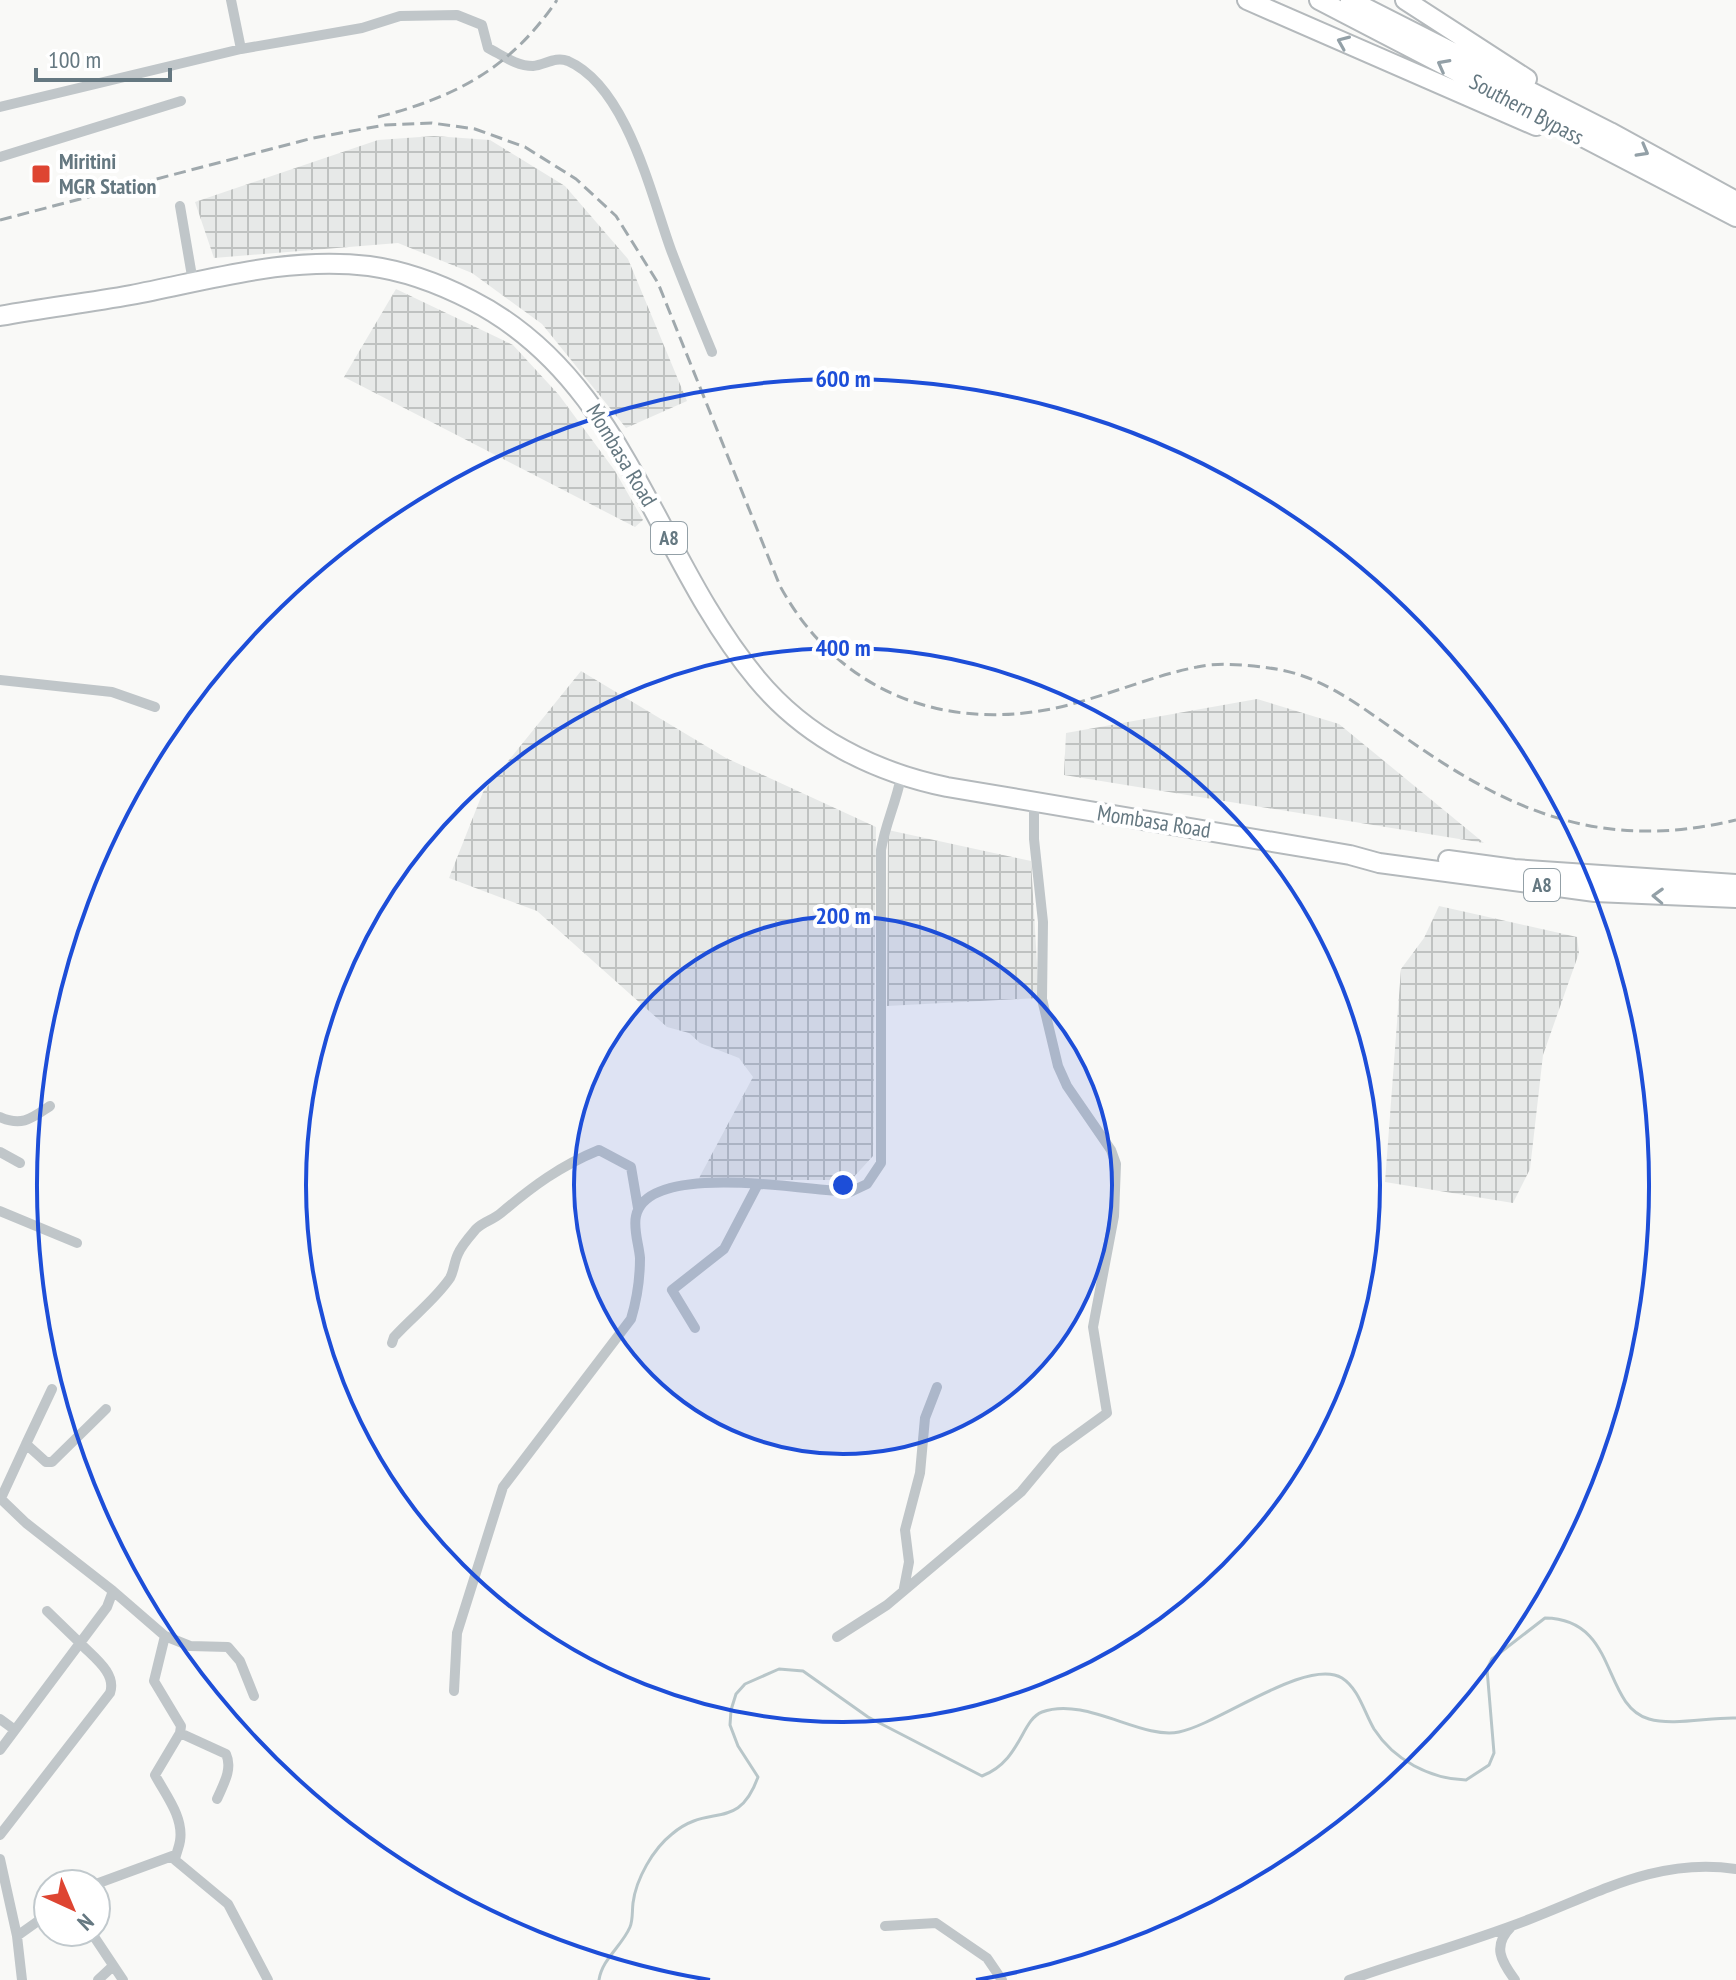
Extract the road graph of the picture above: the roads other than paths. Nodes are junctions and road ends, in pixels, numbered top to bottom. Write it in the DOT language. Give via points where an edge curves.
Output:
graph roads {
  1 [pos="231,0"];
  2 [pos="1247,0"];
  3 [pos="1319,0"];
  4 [pos="1350,0"];
  5 [pos="1405,0"];
  6 [pos="241,49"];
  7 [pos="181,101"];
  8 [pos="0,107"];
  9 [pos="1610,132"];
  10 [pos="0,157"];
  11 [pos="1646,171"];
  12 [pos="1736,201"];
  13 [pos="180,206"];
  14 [pos="1736,217"];
  15 [pos="193,282"];
  16 [pos="0,316"];
  17 [pos="712,352"];
  18 [pos="0,680"];
  19 [pos="155,707"];
  20 [pos="901,777"];
  21 [pos="1034,800"];
  22 [pos="1350,855"];
  23 [pos="1736,873"];
  24 [pos="1671,879"];
  25 [pos="1736,884"];
  26 [pos="1736,898"];
  27 [pos="50,1106"];
  28 [pos="0,1117"];
  29 [pos="0,1152"];
  30 [pos="20,1163"];
  31 [pos="757,1186"];
  32 [pos="638,1208"];
  33 [pos="0,1211"];
  34 [pos="77,1243"];
  35 [pos="695,1328"];
  36 [pos="392,1343"];
  37 [pos="937,1387"];
  38 [pos="52,1389"];
  39 [pos="106,1409"];
  40 [pos="26,1444"];
  41 [pos="1,1497"];
  42 [pos="904,1588"];
  43 [pos="113,1591"];
  44 [pos="47,1611"];
  45 [pos="165,1636"];
  46 [pos="837,1637"];
  47 [pos="80,1643"];
  48 [pos="454,1691"];
  49 [pos="254,1696"];
  50 [pos="0,1719"];
  51 [pos="15,1730"];
  52 [pos="180,1733"];
  53 [pos="0,1750"];
  54 [pos="217,1799"];
  55 [pos="0,1835"];
  56 [pos="175,1855"];
  57 [pos="0,1859"];
  58 [pos="1736,1869"];
  59 [pos="112,1878"];
  60 [pos="32,1925"];
  61 [pos="1512,1925"];
  62 [pos="885,1926"];
  63 [pos="17,1936"];
  64 [pos="101,1948"];
  65 [pos="113,1966"];
  66 [pos="22,1980"];
  67 [pos="98,1980"];
  68 [pos="123,1980"];
  69 [pos="268,1980"];
  70 [pos="1002,1980"];
  71 [pos="1349,1980"];
  72 [pos="1515,1980"];
  1 -- 6 [label="street"];
  11 -- 2 [label="highway, one-way"];
  11 -- 3 [label="highway, Southern Bypass, one-way"];
  4 -- 9 [label="highway, Southern Bypass"];
  5 -- 9 [label="highway"];
  6 -- 8 [label="street"];
  6 -- 17 [label="street" via="362,28 400,16 442,15 482,25 488,48 517,63 568,61 604,92 625,124"];
  7 -- 10 [label="street"];
  9 -- 12 [label="highway, Southern Bypass, one-way"];
  11 -- 14 [label="highway, Southern Bypass"];
  13 -- 15 [label="street"];
  15 -- 16 [label="highway, Mombasa Road / A8"];
  15 -- 20 [label="highway, Mombasa Road / A8" via="256,268 367,266 438,283 512,324 586,395 723,631 757,679 811,729 861,761"];
  18 -- 19 [label="street" via="112,692"];
  20 -- 21 [label="highway, Mombasa Road / A8"];
  20 -- 31 [label="street" via="881,850 881,1163 867,1184 850,1192"];
  21 -- 22 [label="highway, Mombasa Road / A8"];
  21 -- 42 [label="street" via="1043,922 1042,999 1058,1066 1116,1164 1114,1216 1093,1327 1107,1413 1056,1450 1021,1492"];
  22 -- 24 [label="highway, Mombasa Road / A8" via="1379,852 1514,869"];
  26 -- 22 [label="highway, Mombasa Road / A8, one-way" via="1595,892"];
  23 -- 24 [label="highway"];
  24 -- 25 [label="highway, Mombasa Road / A8"];
  27 -- 28 [label="street" via="26,1122"];
  29 -- 30 [label="street"];
  31 -- 32 [label="street" via="686,1182 652,1194"];
  31 -- 35 [label="street" via="724,1249 672,1290"];
  32 -- 36 [label="street" via="631,1167 599,1150 563,1165 476,1229 458,1253 451,1276"];
  32 -- 48 [label="street" via="638,1293 631,1319 503,1487 457,1633"];
  33 -- 34 [label="street"];
  37 -- 42 [label="street" via="925,1418 920,1473 905,1530 909,1562"];
  38 -- 40 [label="street"];
  39 -- 40 [label="street" via="52,1462"];
  40 -- 41 [label="street"];
  41 -- 43 [label="street"];
  42 -- 46 [label="street"];
  43 -- 45 [label="street"];
  43 -- 47 [label="street"];
  44 -- 47 [label="street"];
  45 -- 49 [label="street" via="190,1646 228,1647 240,1661"];
  45 -- 52 [label="street" via="154,1681 181,1726"];
  47 -- 51 [label="street"];
  47 -- 55 [label="street" via="110,1676 110,1693"];
  50 -- 51 [label="street"];
  51 -- 53 [label="street"];
  52 -- 54 [label="street" via="226,1754 230,1761"];
  52 -- 56 [label="street" via="155,1775 178,1820 181,1838"];
  56 -- 59 [label="street"];
  56 -- 69 [label="street" via="178,1866 228,1904"];
  57 -- 63 [label="street"];
  58 -- 61 [label="street" via="1712,1866 1625,1879"];
  60 -- 63 [label="street"];
  61 -- 71 [label="street"];
  61 -- 72 [label="street" via="1498,1949"];
  62 -- 70 [label="street" via="936,1923 987,1958"];
  63 -- 66 [label="street"];
  64 -- 65 [label="street"];
  65 -- 67 [label="street"];
  65 -- 68 [label="street"];
}
